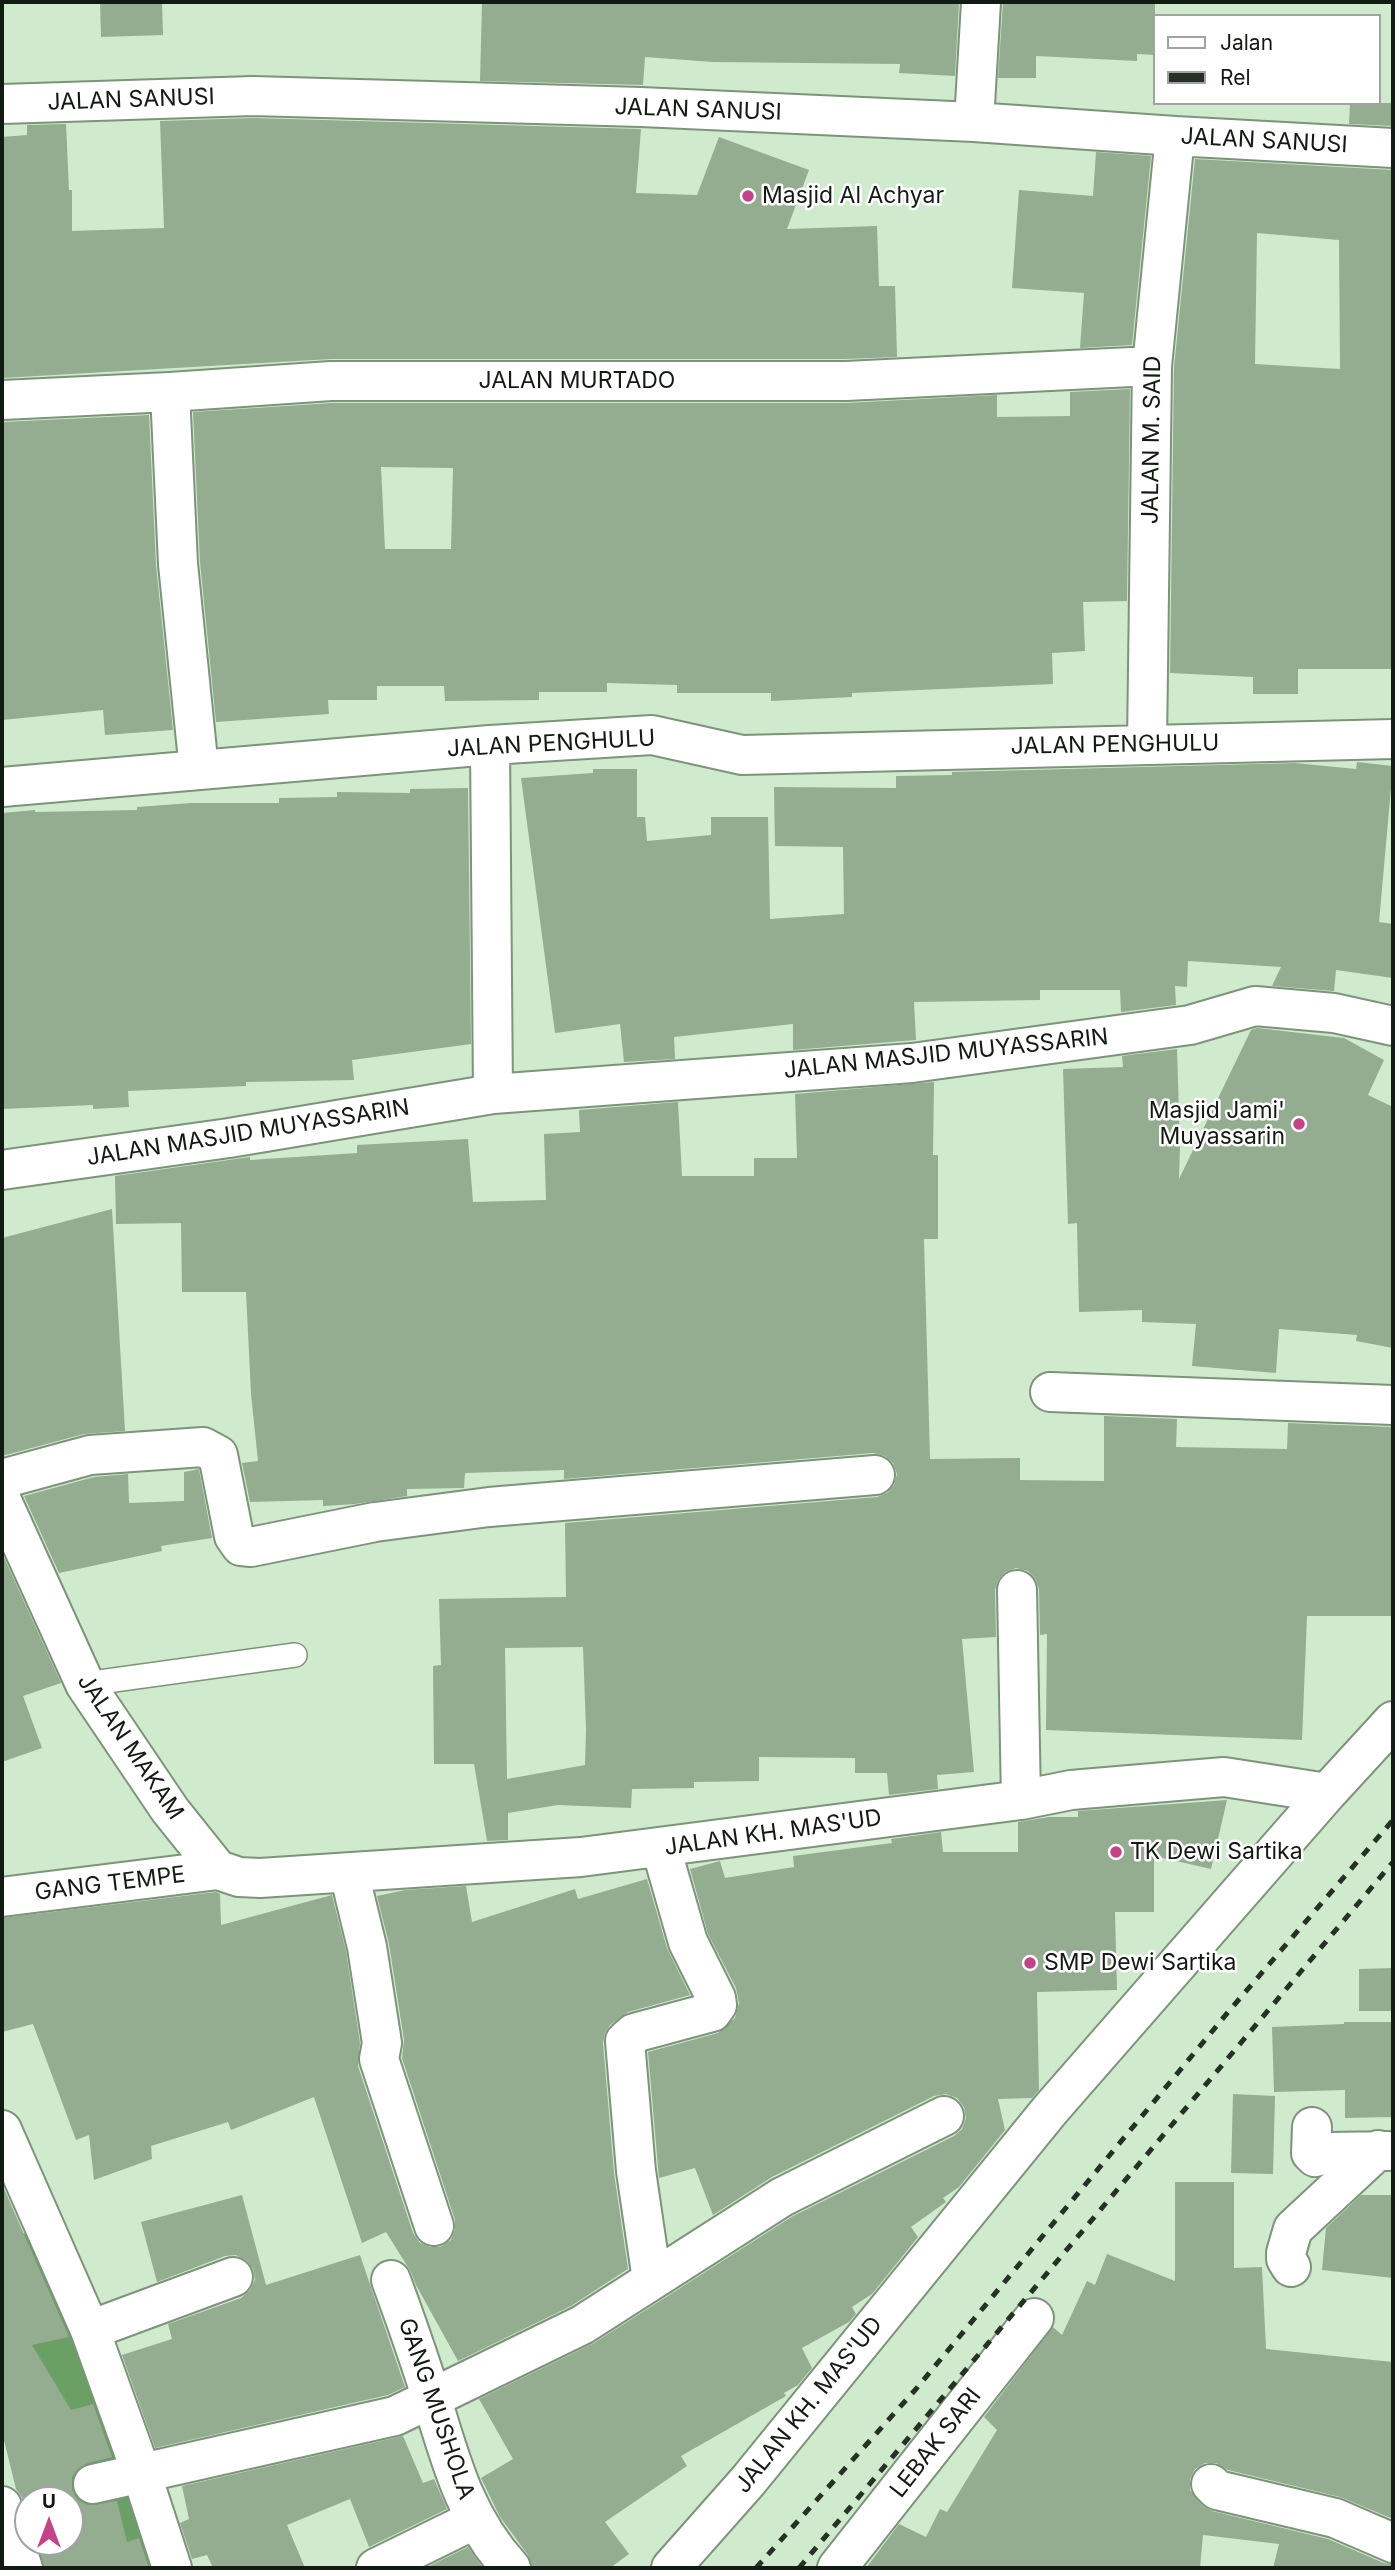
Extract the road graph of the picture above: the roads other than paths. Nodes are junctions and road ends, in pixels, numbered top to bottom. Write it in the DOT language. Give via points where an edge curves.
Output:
graph roads {
  1 [pos="981,2"];
  2 [pos="2,104"];
  3 [pos="974,122"];
  4 [pos="1175,136"];
  5 [pos="1393,148"];
  6 [pos="1152,366"];
  7 [pos="170,392"];
  8 [pos="2,400"];
  9 [pos="1393,739"];
  10 [pos="1147,744"];
  11 [pos="490,745"];
  12 [pos="200,770"];
  13 [pos="2,787"];
  14 [pos="1393,1026"];
  15 [pos="493,1094"];
  16 [pos="2,1170"];
  17 [pos="1050,1392"];
  18 [pos="1393,1405"];
  19 [pos="875,1475"];
  20 [pos="2,1479"];
  21 [pos="2,1501"];
  22 [pos="12,1552"];
  23 [pos="1017,1590"];
  24 [pos="295,1655"];
  25 [pos="85,1684"];
  26 [pos="1393,1721"];
  27 [pos="1327,1793"];
  28 [pos="1021,1800"];
  29 [pos="661,1848"];
  30 [pos="218,1870"];
  31 [pos="349,1873"];
  32 [pos="2,1897"];
  33 [pos="944,2116"];
  34 [pos="1312,2127"];
  35 [pos="2,2130"];
  36 [pos="1386,2150"];
  37 [pos="434,2226"];
  38 [pos="1291,2267"];
  39 [pos="233,2277"];
  40 [pos="391,2280"];
  41 [pos="652,2280"];
  42 [pos="1034,2318"];
  43 [pos="90,2330"];
  44 [pos="432,2398"];
  45 [pos="119,2478"];
  46 [pos="1211,2484"];
  47 [pos="2,2506"];
  48 [pos="476,2519"];
  49 [pos="1393,2543"];
  50 [pos="23,2568"];
  51 [pos="172,2568"];
  52 [pos="376,2568"];
  53 [pos="511,2568"];
  54 [pos="671,2568"];
  55 [pos="837,2568"];
  1 -- 3 [label="street"];
  2 -- 3 [label="street, JALAN SANUSI" via="253,96"];
  3 -- 4 [label="street, JALAN SANUSI"];
  4 -- 5 [label="street, JALAN SANUSI"];
  4 -- 6 [label="street, JALAN M. SAID"];
  6 -- 7 [label="street, JALAN MURTADO" via="846,381 331,381"];
  6 -- 10 [label="street, JALAN M. SAID"];
  7 -- 8 [label="street, JALAN MURTADO"];
  7 -- 12 [label="street" via="178,564"];
  9 -- 10 [label="street, JALAN PENGHULU"];
  10 -- 11 [label="street, JALAN PENGHULU" via="742,755 652,735"];
  11 -- 12 [label="street, JALAN PENGHULU"];
  11 -- 15 [label="street"];
  12 -- 13 [label="street, JALAN PENGHULU"];
  14 -- 15 [label="street, JALAN MASJID MUYASSARIN" via="1334,1013 1255,1006 1190,1025 912,1063"];
  15 -- 16 [label="street, JALAN MASJID MUYASSARIN"];
  17 -- 18 [label="street"];
  19 -- 20 [label="street" via="489,1507 376,1522 251,1547 241,1546 234,1536 218,1455 203,1447 90,1455"];
  21 -- 22 [label="street, JALAN MAKAM"];
  22 -- 25 [label="street, JALAN MAKAM"];
  23 -- 28 [label="street"];
  24 -- 25 [label="lane"];
  25 -- 30 [label="street, JALAN MAKAM" via="170,1810"];
  26 -- 27 [label="street, JALAN KH. MAS'UD"];
  27 -- 28 [label="street, JALAN KH. MAS'UD" via="1224,1777 1071,1790"];
  27 -- 54 [label="street, JALAN KH. MAS'UD" via="1050,2110 748,2481"];
  28 -- 29 [label="street, JALAN KH. MAS'UD"];
  29 -- 31 [label="street, JALAN KH. MAS'UD"];
  29 -- 41 [label="street" via="688,1942 717,2005 712,2012 634,2033 625,2040 636,2171"];
  30 -- 31 [label="street, JALAN KH. MAS'UD" via="260,1878"];
  30 -- 32 [label="street, GANG TEMPE"];
  31 -- 37 [label="street" via="367,1948 382,2043 379,2059"];
  33 -- 41 [label="street" via="782,2197"];
  34 -- 36 [label="street" via="1311,2153 1315,2157"];
  35 -- 43 [label="street"];
  36 -- 38 [label="street" via="1293,2229 1286,2253"];
  39 -- 43 [label="street"];
  40 -- 44 [label="street, GANG MUSHOLA"];
  41 -- 44 [label="street" via="582,2325"];
  42 -- 55 [label="street, LEBAK SARI"];
  43 -- 45 [label="street"];
  44 -- 45 [label="street" via="395,2416"];
  44 -- 48 [label="street, GANG MUSHOLA" via="459,2487"];
  45 -- 51 [label="street"];
  46 -- 49 [label="street" via="1217,2490 1335,2518"];
  47 -- 50 [label="street"];
  48 -- 52 [label="street"];
  48 -- 53 [label="street, GANG MUSHOLA"];
}
